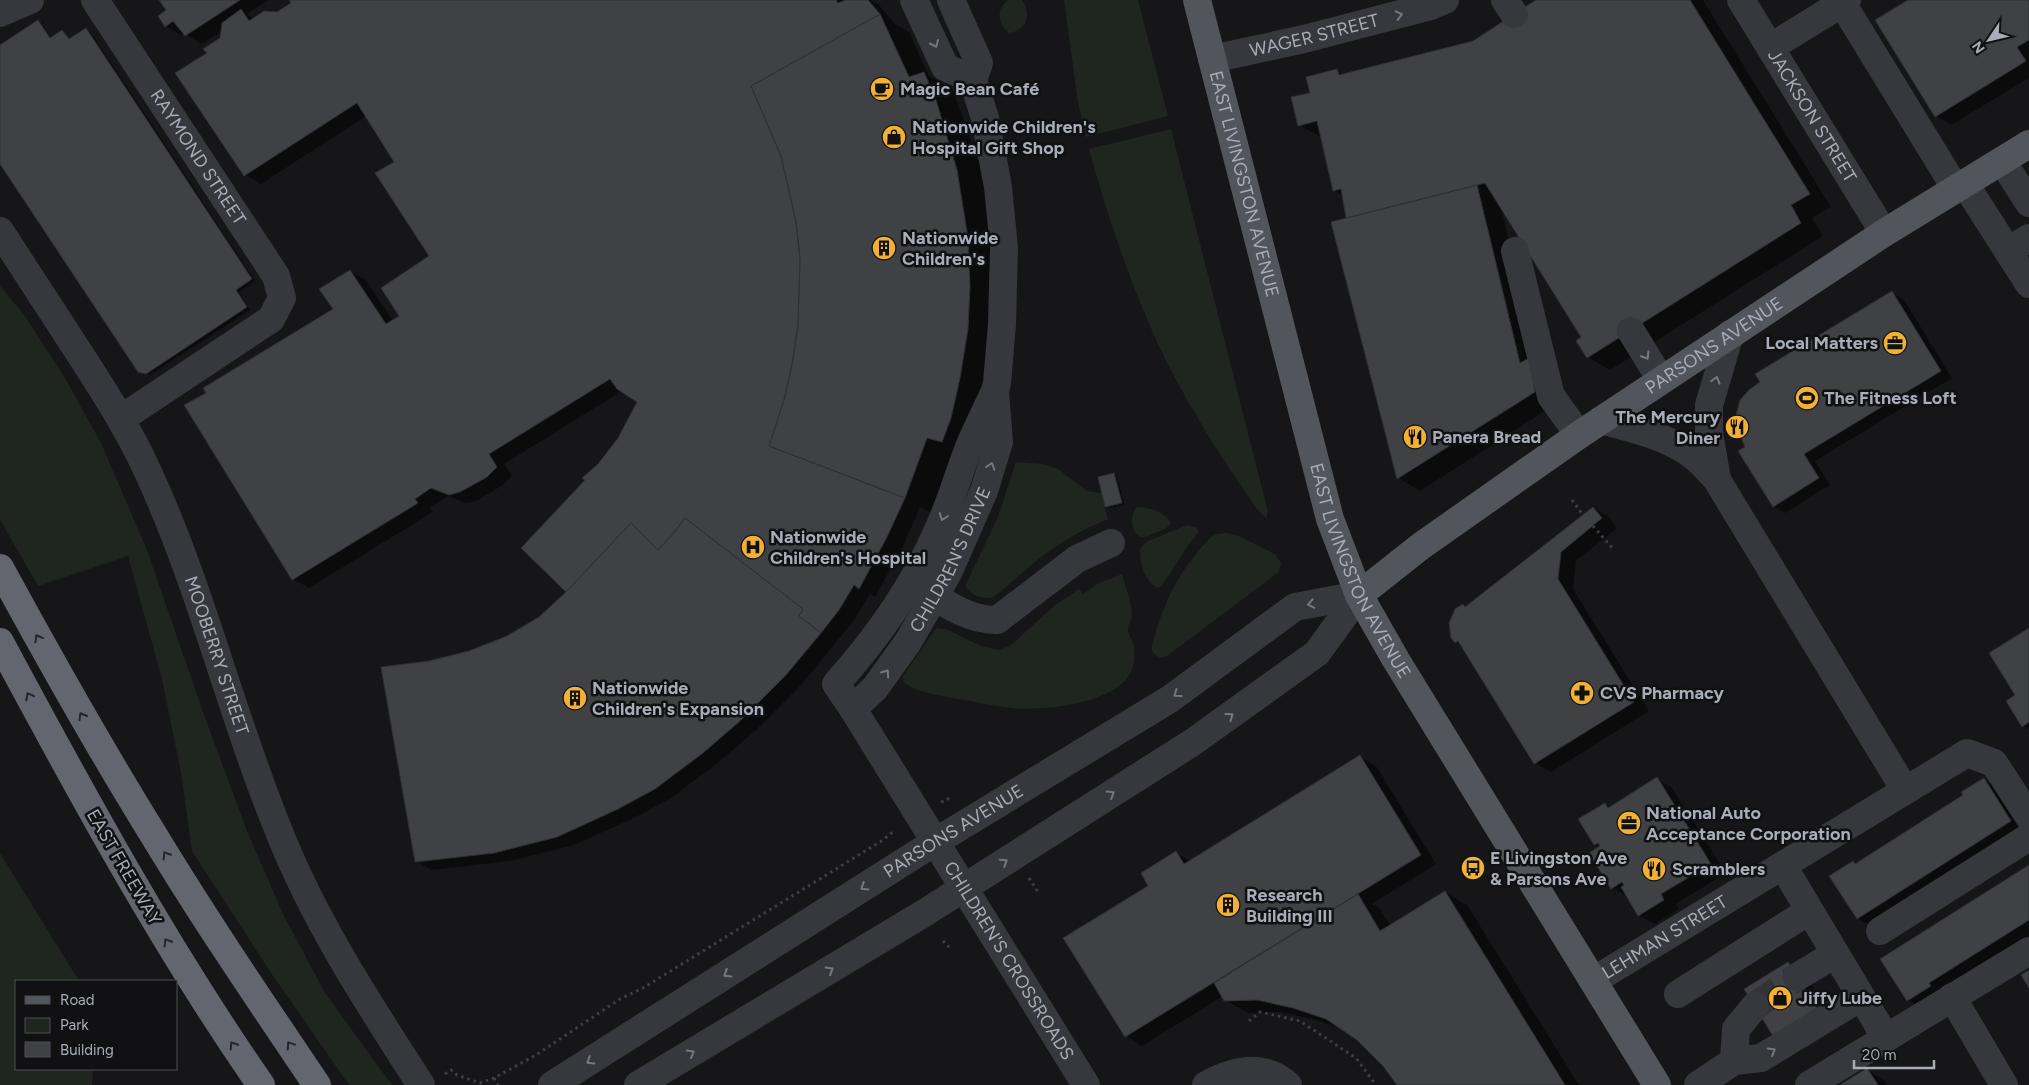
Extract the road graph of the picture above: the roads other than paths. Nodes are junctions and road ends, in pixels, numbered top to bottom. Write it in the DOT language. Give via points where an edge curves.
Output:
graph roads {
  1 [pos="30,0"];
  2 [pos="95,0"];
  3 [pos="914,0"];
  4 [pos="951,0"];
  5 [pos="1197,0"];
  6 [pos="1445,0"];
  7 [pos="1741,0"];
  8 [pos="1844,2"];
  9 [pos="0,13"];
  10 [pos="1770,47"];
  11 [pos="1212,59"];
  12 [pos="973,80"];
  13 [pos="2029,144"];
  14 [pos="2002,161"];
  15 [pos="1961,186"];
  16 [pos="2029,203"];
  17 [pos="0,231"];
  18 [pos="1884,233"];
  19 [pos="2019,244"];
  20 [pos="1515,251"];
  21 [pos="2029,284"];
  22 [pos="1630,331"];
  23 [pos="1730,334"];
  24 [pos="1661,380"];
  25 [pos="122,418"];
  26 [pos="1590,427"];
  27 [pos="1716,480"];
  28 [pos="1111,543"];
  29 [pos="0,568"];
  30 [pos="923,589"];
  31 [pos="1359,595"];
  32 [pos="0,642"];
  33 [pos="836,684"];
  34 [pos="854,709"];
  35 [pos="2020,782"];
  36 [pos="1906,790"];
  37 [pos="2029,817"];
  38 [pos="2029,837"];
  39 [pos="935,842"];
  40 [pos="1783,866"];
  41 [pos="964,889"];
  42 [pos="1809,911"];
  43 [pos="1880,931"];
  44 [pos="2029,951"];
  45 [pos="1835,954"];
  46 [pos="1798,978"];
  47 [pos="1593,981"];
  48 [pos="1678,994"];
  49 [pos="1861,997"];
  50 [pos="1952,998"];
  51 [pos="1755,1006"];
  52 [pos="1886,1038"];
  53 [pos="1734,1060"];
  54 [pos="432,1080"];
  55 [pos="261,1085"];
  56 [pos="317,1085"];
  57 [pos="552,1085"];
  58 [pos="638,1085"];
  59 [pos="1086,1085"];
  60 [pos="1206,1085"];
  61 [pos="1288,1085"];
  62 [pos="1657,1085"];
  63 [pos="1698,1085"];
  64 [pos="1809,1085"];
  65 [pos="2004,1085"];
  1 -- 9 [label="street"];
  2 -- 25 [label="street, RAYMOND STREET" via="276,276 282,298 271,318"];
  3 -- 12 [label="street, one-way" via="945,67"];
  4 -- 12 [label="street, CHILDREN'S DRIVE" via="980,63"];
  5 -- 11 [label="main road, EAST LIVINGSTON AVENUE"];
  11 -- 6 [label="street, WAGER STREET, one-way" via="1304,39"];
  7 -- 10 [label="street, JACKSON STREET"];
  8 -- 10 [label="street"];
  8 -- 15 [label="street"];
  10 -- 18 [label="street, JACKSON STREET"];
  11 -- 31 [label="main road, EAST LIVINGSTON AVENUE" via="1330,519"];
  12 -- 30 [label="street, CHILDREN'S DRIVE" via="998,187 1004,248 1002,324 995,391 999,442 984,491 949,571"];
  13 -- 14 [label="main road, PARSONS AVENUE"];
  14 -- 15 [label="main road, PARSONS AVENUE"];
  14 -- 16 [label="street"];
  15 -- 18 [label="main road, PARSONS AVENUE"];
  15 -- 19 [label="street"];
  17 -- 25 [label="street, MOOBERRY STREET"];
  18 -- 23 [label="main road, PARSONS AVENUE"];
  19 -- 21 [label="street"];
  20 -- 26 [label="street" via="1552,396"];
  22 -- 24 [label="street, one-way"];
  23 -- 24 [label="main road, PARSONS AVENUE"];
  27 -- 23 [label="street, one-way" via="1709,432 1709,404"];
  24 -- 26 [label="main road, PARSONS AVENUE"];
  25 -- 54 [label="street, MOOBERRY STREET" via="171,524 252,760 280,835 312,905 354,982"];
  26 -- 27 [label="street" via="1656,436 1674,443 1693,456"];
  26 -- 31 [label="main road, PARSONS AVENUE" via="1421,546"];
  27 -- 36 [label="street"];
  28 -- 30 [label="street" via="1077,560 998,620 985,621 965,614"];
  56 -- 29 [label="highway, one-way" via="192,897 116,774"];
  30 -- 33 [label="street, CHILDREN'S DRIVE" via="903,597"];
  34 -- 30 [label="street, CHILDREN'S DRIVE, one-way" via="875,688 908,642"];
  31 -- 39 [label="street, PARSONS AVENUE, one-way" via="1295,607 1170,699"];
  41 -- 31 [label="street, PARSONS AVENUE, one-way" via="1193,742 1317,653"];
  31 -- 47 [label="main road, EAST LIVINGSTON AVENUE"];
  55 -- 32 [label="highway, EAST FREEWAY, one-way" via="140,897"];
  33 -- 34 [label="street, CHILDREN'S CROSSROADS"];
  34 -- 39 [label="street, CHILDREN'S CROSSROADS"];
  35 -- 36 [label="street, LEHMAN STREET" via="1994,763 1967,753"];
  35 -- 37 [label="street"];
  36 -- 40 [label="street, LEHMAN STREET"];
  38 -- 43 [label="street"];
  39 -- 41 [label="street, CHILDREN'S CROSSROADS"];
  39 -- 57 [label="street, PARSONS AVENUE, one-way"];
  40 -- 42 [label="street"];
  40 -- 47 [label="street, LEHMAN STREET"];
  58 -- 41 [label="street, PARSONS AVENUE, one-way"];
  41 -- 59 [label="street, CHILDREN'S CROSSROADS"];
  42 -- 45 [label="street"];
  42 -- 48 [label="street"];
  44 -- 50 [label="street"];
  45 -- 46 [label="street"];
  45 -- 49 [label="street"];
  47 -- 62 [label="main road, EAST LIVINGSTON AVENUE"];
  49 -- 52 [label="street"];
  53 -- 49 [label="street, one-way" via="1761,1058"];
  50 -- 52 [label="street"];
  50 -- 65 [label="street"];
  51 -- 53 [label="street" via="1736,1029"];
  52 -- 64 [label="street"];
  53 -- 63 [label="street"];
  60 -- 61 [label="street" via="1225,1075 1245,1070 1264,1072"];
}
